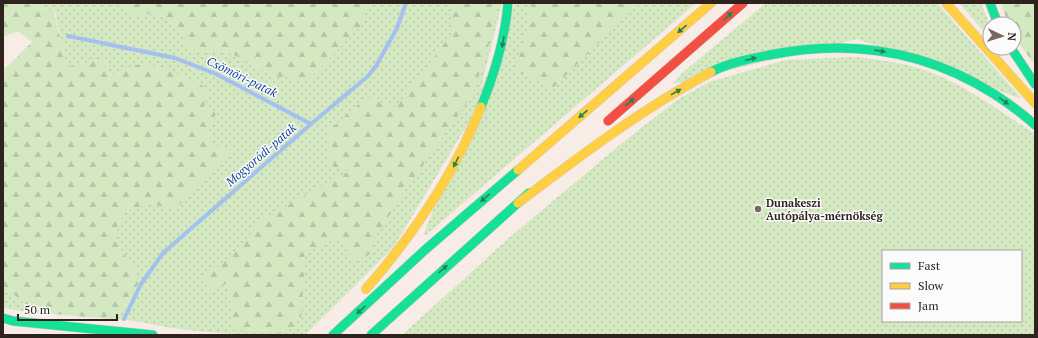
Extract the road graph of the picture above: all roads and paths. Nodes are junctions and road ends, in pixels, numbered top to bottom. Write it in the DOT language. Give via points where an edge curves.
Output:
graph roads {
  1 [pos="508,3"];
  2 [pos="711,3"];
  3 [pos="743,3"];
  4 [pos="946,3"];
  5 [pos="990,3"];
  6 [pos="995,16"];
  7 [pos="1016,56"];
  8 [pos="1035,84"];
  9 [pos="1035,103"];
  10 [pos="1035,125"];
  11 [pos="599,129"];
  12 [pos="581,144"];
  13 [pos="518,203"];
  14 [pos="360,296"];
  15 [pos="350,307"];
  16 [pos="3,318"];
  17 [pos="13,321"];
  18 [pos="3,330"];
  19 [pos="153,335"];
  20 [pos="332,335"];
  21 [pos="371,335"];
  1 -- 14 [label="main road, one-way" via="501,53 479,114 449,176 401,248"];
  2 -- 20 [label="main road, one-way" via="426,249"];
  11 -- 3 [label="main road, one-way"];
  4 -- 9 [label="main road"];
  5 -- 6 [label="main road"];
  7 -- 8 [label="main road"];
  13 -- 10 [label="main road, one-way" via="624,124 663,99 714,71 784,51 819,47 857,47 933,63 991,92"];
  12 -- 13 [label="main road"];
  21 -- 13 [label="main road, one-way"];
  15 -- 20 [label="main road"];
  16 -- 17 [label="main road"];
  17 -- 18 [label="main road"];
  17 -- 19 [label="main road"];
}
